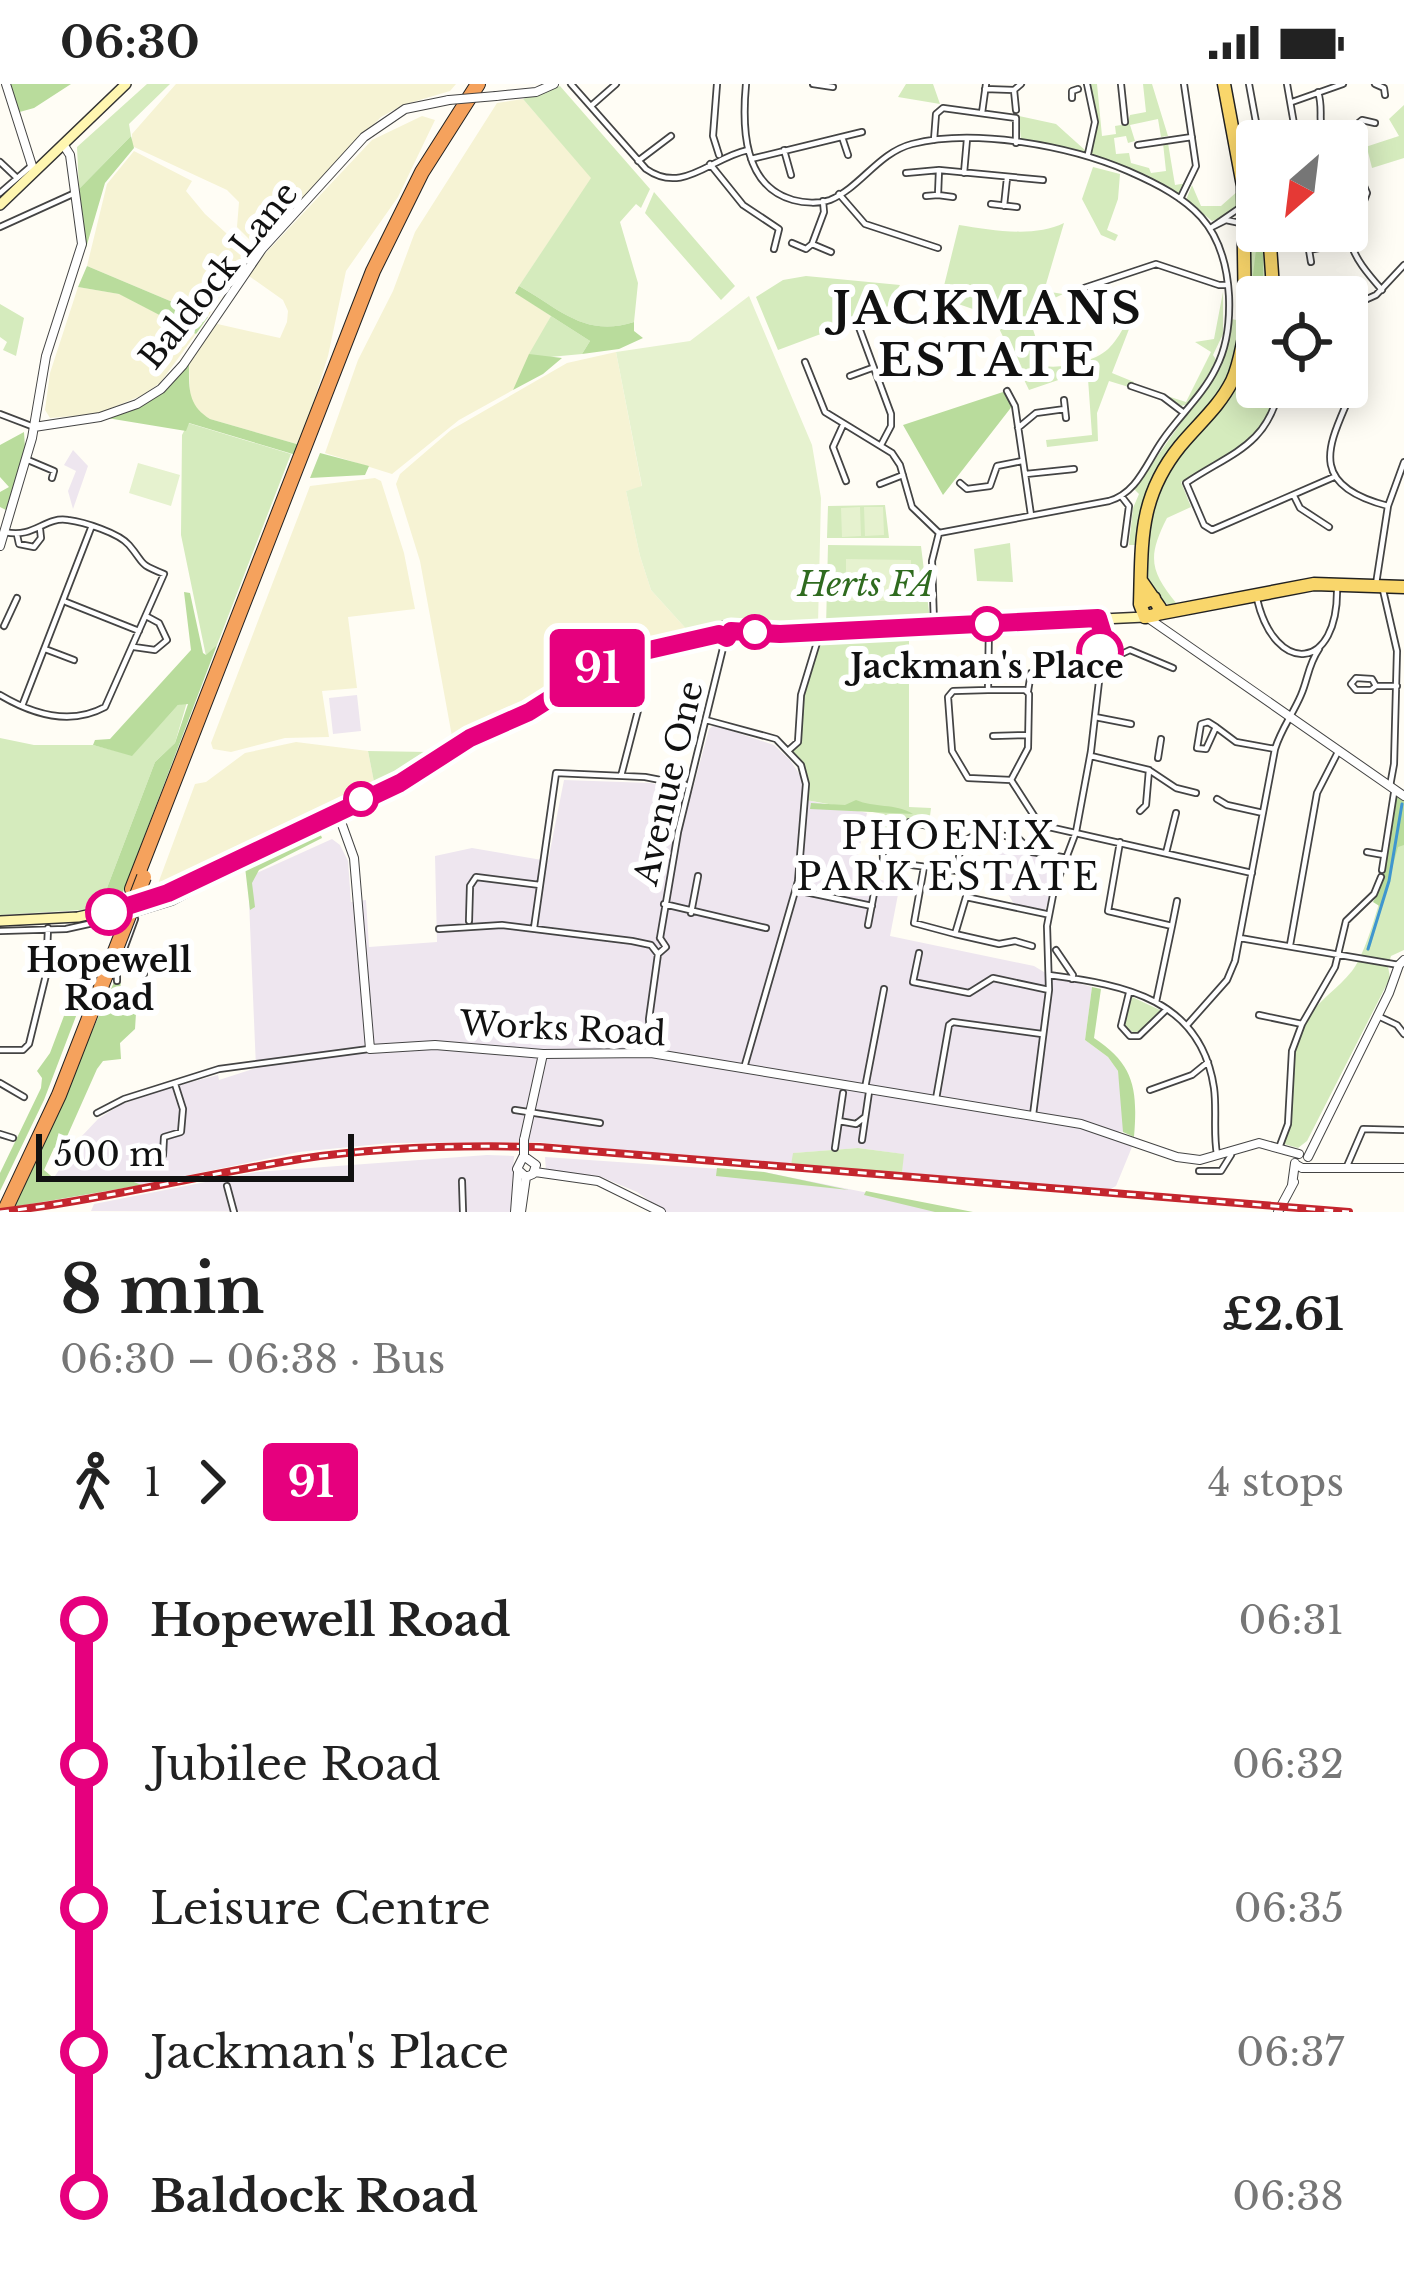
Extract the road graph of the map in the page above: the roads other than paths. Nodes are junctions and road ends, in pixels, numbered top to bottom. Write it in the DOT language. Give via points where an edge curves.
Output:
graph roads {
  1 [pos="6,84"];
  2 [pos="126,84"];
  3 [pos="478,84"];
  4 [pos="554,84"];
  5 [pos="572,84"];
  6 [pos="616,84"];
  7 [pos="717,84"];
  8 [pos="746,84"];
  9 [pos="813,84"];
  10 [pos="1021,84"];
  11 [pos="1064,84"];
  12 [pos="1087,84"];
  13 [pos="1121,84"];
  14 [pos="1182,84"];
  15 [pos="1225,84"];
  16 [pos="1249,84"];
  17 [pos="1287,84"];
  18 [pos="1343,84"];
  19 [pos="1375,84"];
  20 [pos="833,87"];
  21 [pos="985,87"];
  22 [pos="492,90"];
  23 [pos="1015,90"];
  24 [pos="1318,92"];
  25 [pos="1074,93"];
  26 [pos="1385,95"];
  27 [pos="1291,103"];
  28 [pos="590,106"];
  29 [pos="1016,110"];
  30 [pos="982,112"];
  31 [pos="1125,119"];
  32 [pos="1254,120"];
  33 [pos="1294,120"];
  34 [pos="1322,120"];
  35 [pos="1368,121"];
  36 [pos="1376,123"];
  37 [pos="1234,129"];
  38 [pos="862,132"];
  39 [pos="1236,134"];
  40 [pos="671,136"];
  41 [pos="842,136"];
  42 [pos="1192,137"];
  43 [pos="967,139"];
  44 [pos="934,140"];
  45 [pos="1236,142"];
  46 [pos="1016,143"];
  47 [pos="63,144"];
  48 [pos="1141,146"];
  49 [pos="784,149"];
  50 [pos="748,150"];
  51 [pos="848,155"];
  52 [pos="1088,157"];
  53 [pos="720,158"];
  54 [pos="751,159"];
  55 [pos="638,161"];
  56 [pos="0,162"];
  57 [pos="710,164"];
  58 [pos="32,170"];
  59 [pos="939,170"];
  60 [pos="906,172"];
  61 [pos="964,173"];
  62 [pos="790,175"];
  63 [pos="16,177"];
  64 [pos="1007,178"];
  65 [pos="1043,181"];
  66 [pos="0,193"];
  67 [pos="74,193"];
  68 [pos="839,194"];
  69 [pos="938,195"];
  70 [pos="926,196"];
  71 [pos="953,197"];
  72 [pos="1180,200"];
  73 [pos="823,201"];
  74 [pos="991,204"];
  75 [pos="0,205"];
  76 [pos="1004,206"];
  77 [pos="1017,207"];
  78 [pos="1236,213"];
  79 [pos="1236,222"];
  80 [pos="0,227"];
  81 [pos="1213,227"];
  82 [pos="828,239"];
  83 [pos="792,243"];
  84 [pos="812,244"];
  85 [pos="938,248"];
  86 [pos="774,249"];
  87 [pos="1310,252"];
  88 [pos="1354,252"];
  89 [pos="1311,262"];
  90 [pos="1404,265"];
  91 [pos="1228,284"];
  92 [pos="1084,288"];
  93 [pos="1382,290"];
  94 [pos="1368,298"];
  95 [pos="856,324"];
  96 [pos="805,362"];
  97 [pos="872,368"];
  98 [pos="1236,370"];
  99 [pos="850,376"];
  100 [pos="1132,386"];
  101 [pos="1007,391"];
  102 [pos="1064,400"];
  103 [pos="1273,408"];
  104 [pos="1344,408"];
  105 [pos="1065,409"];
  106 [pos="1184,413"];
  107 [pos="0,415"];
  108 [pos="1066,418"];
  109 [pos="843,425"];
  110 [pos="34,427"];
  111 [pos="1018,428"];
  112 [pos="880,446"];
  113 [pos="26,460"];
  114 [pos="1022,461"];
  115 [pos="1404,462"];
  116 [pos="1074,469"];
  117 [pos="1025,474"];
  118 [pos="903,475"];
  119 [pos="1334,477"];
  120 [pos="52,478"];
  121 [pos="846,481"];
  122 [pos="960,483"];
  123 [pos="880,484"];
  124 [pos="1294,495"];
  125 [pos="1122,496"];
  126 [pos="1388,506"];
  127 [pos="1031,515"];
  128 [pos="4,526"];
  129 [pos="1329,527"];
  130 [pos="91,528"];
  131 [pos="40,529"];
  132 [pos="939,533"];
  133 [pos="17,535"];
  134 [pos="1124,544"];
  135 [pos="0,547"];
  136 [pos="1337,583"];
  137 [pos="1379,585"];
  138 [pos="1404,587"];
  139 [pos="1256,593"];
  140 [pos="17,598"];
  141 [pos="64,601"];
  142 [pos="0,607"];
  143 [pos="1151,611"];
  144 [pos="10,612"];
  145 [pos="146,616"];
  146 [pos="1106,617"];
  147 [pos="934,624"];
  148 [pos="989,624"];
  149 [pos="4,626"];
  150 [pos="139,631"];
  151 [pos="821,631"];
  152 [pos="725,635"];
  153 [pos="133,646"];
  154 [pos="45,649"];
  155 [pos="1319,650"];
  156 [pos="1296,654"];
  157 [pos="1100,658"];
  158 [pos="74,661"];
  159 [pos="1173,668"];
  160 [pos="1308,668"];
  161 [pos="1030,673"];
  162 [pos="1376,686"];
  163 [pos="1397,686"];
  164 [pos="988,690"];
  165 [pos="1028,692"];
  166 [pos="0,695"];
  167 [pos="641,699"];
  168 [pos="22,706"];
  169 [pos="1290,716"];
  170 [pos="1095,717"];
  171 [pos="706,720"];
  172 [pos="1131,724"];
  173 [pos="1216,728"];
  174 [pos="1028,735"];
  175 [pos="993,736"];
  176 [pos="1161,739"];
  177 [pos="1275,749"];
  178 [pos="789,750"];
  179 [pos="1339,750"];
  180 [pos="1090,756"];
  181 [pos="1155,766"];
  182 [pos="620,776"];
  183 [pos="1011,780"];
  184 [pos="688,786"];
  185 [pos="1397,791"];
  186 [pos="1196,793"];
  187 [pos="1216,799"];
  188 [pos="1140,812"];
  189 [pos="1176,813"];
  190 [pos="1263,813"];
  191 [pos="335,818"];
  192 [pos="1076,832"];
  193 [pos="1120,842"];
  194 [pos="961,843"];
  195 [pos="1367,852"];
  196 [pos="1166,853"];
  197 [pos="1384,855"];
  198 [pos="1068,858"];
  199 [pos="924,867"];
  200 [pos="232,870"];
  201 [pos="957,871"];
  202 [pos="1252,873"];
  203 [pos="698,875"];
  204 [pos="540,885"];
  205 [pos="875,888"];
  206 [pos="796,890"];
  207 [pos="966,896"];
  208 [pos="170,897"];
  209 [pos="1177,901"];
  210 [pos="664,904"];
  211 [pos="872,906"];
  212 [pos="136,913"];
  213 [pos="691,913"];
  214 [pos="1049,915"];
  215 [pos="0,921"];
  216 [pos="469,921"];
  217 [pos="47,925"];
  218 [pos="868,925"];
  219 [pos="1172,926"];
  220 [pos="534,928"];
  221 [pos="766,928"];
  222 [pos="439,929"];
  223 [pos="0,931"];
  224 [pos="955,934"];
  225 [pos="659,938"];
  226 [pos="1240,938"];
  227 [pos="651,945"];
  228 [pos="1290,945"];
  229 [pos="1032,946"];
  230 [pos="1056,950"];
  231 [pos="1338,952"];
  232 [pos="124,953"];
  233 [pos="919,953"];
  234 [pos="658,954"];
  235 [pos="1401,962"];
  236 [pos="144,974"];
  237 [pos="1049,975"];
  238 [pos="106,979"];
  239 [pos="1072,980"];
  240 [pos="884,989"];
  241 [pos="1049,990"];
  242 [pos="1130,991"];
  243 [pos="1156,1002"];
  244 [pos="1167,1009"];
  245 [pos="1259,1015"];
  246 [pos="1378,1016"];
  247 [pos="1189,1024"];
  248 [pos="1302,1024"];
  249 [pos="1042,1034"];
  250 [pos="1404,1034"];
  251 [pos="370,1049"];
  252 [pos="0,1050"];
  253 [pos="651,1053"];
  254 [pos="543,1054"];
  255 [pos="1208,1062"];
  256 [pos="744,1068"];
  257 [pos="174,1082"];
  258 [pos="0,1083"];
  259 [pos="867,1088"];
  260 [pos="1150,1090"];
  261 [pos="843,1093"];
  262 [pos="24,1097"];
  263 [pos="936,1100"];
  264 [pos="110,1105"];
  265 [pos="515,1110"];
  266 [pos="530,1112"];
  267 [pos="97,1113"];
  268 [pos="1033,1115"];
  269 [pos="118,1117"];
  270 [pos="865,1117"];
  271 [pos="839,1121"];
  272 [pos="601,1123"];
  273 [pos="1404,1130"];
  274 [pos="0,1134"];
  275 [pos="14,1138"];
  276 [pos="862,1140"];
  277 [pos="835,1148"];
  278 [pos="1279,1148"];
  279 [pos="1229,1149"];
  280 [pos="1217,1154"];
  281 [pos="525,1156"];
  282 [pos="136,1158"];
  283 [pos="1302,1160"];
  284 [pos="1347,1166"];
  285 [pos="1404,1168"];
  286 [pos="1199,1171"];
  287 [pos="526,1173"];
  288 [pos="462,1181"];
  289 [pos="227,1186"];
  290 [pos="0,1203"];
  291 [pos="4,1212"];
  292 [pos="234,1212"];
  293 [pos="463,1212"];
  294 [pos="518,1212"];
  295 [pos="661,1212"];
  296 [pos="1278,1212"];
  1 -- 58 [label="street"];
  2 -- 47 [label="main road"];
  3 -- 238 [label="highway, bridge" via="422,172 374,271 132,889"];
  4 -- 22 [label="street, Baldock Lane" via="536,92"];
  5 -- 28 [label="street"];
  6 -- 28 [label="street"];
  7 -- 53 [label="street" via="713,136"];
  8 -- 50 [label="street"];
  9 -- 20 [label="street"];
  10 -- 23 [label="street"];
  11 -- 25 [label="street"];
  12 -- 52 [label="street" via="1096,122"];
  13 -- 31 [label="street"];
  14 -- 42 [label="street"];
  15 -- 37 [label="main road"];
  16 -- 32 [label="street"];
  17 -- 27 [label="street"];
  18 -- 24 [label="street"];
  19 -- 26 [label="street"];
  21 -- 23 [label="street"];
  21 -- 30 [label="street"];
  22 -- 110 [label="street, Baldock Lane, bridge" via="405,109 364,137 262,249 161,389 100,417"];
  22 -- 238 [label="highway, bridge" via="442,152 392,248"];
  23 -- 29 [label="street"];
  24 -- 27 [label="street"];
  24 -- 34 [label="street"];
  27 -- 33 [label="street"];
  28 -- 55 [label="street"];
  30 -- 44 [label="street" via="940,109"];
  30 -- 46 [label="street" via="1016,118"];
  35 -- 36 [label="street"];
  37 -- 39 [label="main road"];
  37 -- 45 [label="main road"];
  38 -- 41 [label="street"];
  40 -- 55 [label="street"];
  41 -- 49 [label="street"];
  41 -- 51 [label="street"];
  42 -- 48 [label="street"];
  42 -- 72 [label="street" via="1196,170"];
  43 -- 44 [label="street"];
  43 -- 46 [label="street"];
  43 -- 61 [label="street"];
  44 -- 68 [label="street" via="886,155"];
  46 -- 52 [label="street"];
  47 -- 58 [label="main road"];
  47 -- 67 [label="street"];
  49 -- 54 [label="street"];
  49 -- 62 [label="street"];
  50 -- 53 [label="street"];
  50 -- 54 [label="street"];
  52 -- 72 [label="street"];
  53 -- 57 [label="street"];
  54 -- 73 [label="street" via="774,191"];
  55 -- 57 [label="street" via="674,180"];
  56 -- 63 [label="street"];
  57 -- 86 [label="street" via="746,208 779,229"];
  58 -- 63 [label="street"];
  58 -- 75 [label="main road"];
  59 -- 60 [label="street"];
  59 -- 61 [label="street"];
  59 -- 69 [label="street"];
  61 -- 64 [label="street"];
  63 -- 66 [label="street"];
  64 -- 65 [label="street"];
  64 -- 76 [label="street"];
  67 -- 80 [label="street"];
  67 -- 110 [label="street" via="82,244 48,348"];
  68 -- 73 [label="street"];
  68 -- 85 [label="street" via="865,224"];
  69 -- 70 [label="street"];
  69 -- 71 [label="street"];
  72 -- 81 [label="street"];
  73 -- 84 [label="street"];
  74 -- 76 [label="street"];
  76 -- 77 [label="street"];
  78 -- 81 [label="street"];
  79 -- 81 [label="street"];
  81 -- 91 [label="street"];
  82 -- 84 [label="street" via="828,250"];
  83 -- 84 [label="street"];
  87 -- 89 [label="street"];
  88 -- 93 [label="street"];
  90 -- 93 [label="street"];
  91 -- 92 [label="street" via="1156,264"];
  91 -- 106 [label="street" via="1222,355"];
  93 -- 94 [label="street"];
  95 -- 97 [label="street"];
  96 -- 109 [label="street" via="823,410"];
  97 -- 99 [label="street"];
  97 -- 112 [label="street" via="892,417"];
  98 -- 143 [label="main road" via="1157,482 1144,520 1140,577"];
  100 -- 106 [label="street"];
  101 -- 111 [label="street"];
  102 -- 105 [label="street"];
  103 -- 124 [label="street" via="1254,440 1185,487 1210,530"];
  104 -- 119 [label="street" via="1328,455"];
  105 -- 108 [label="street"];
  105 -- 111 [label="street" via="1036,413"];
  106 -- 125 [label="street"];
  107 -- 110 [label="street"];
  109 -- 112 [label="street"];
  109 -- 121 [label="street" via="833,449"];
  110 -- 113 [label="street"];
  111 -- 114 [label="street"];
  112 -- 118 [label="street"];
  113 -- 120 [label="street" via="54,471"];
  113 -- 128 [label="street"];
  114 -- 117 [label="street"];
  114 -- 122 [label="street" via="997,466 990,486"];
  115 -- 126 [label="street"];
  116 -- 117 [label="street"];
  117 -- 127 [label="street"];
  118 -- 123 [label="street"];
  118 -- 132 [label="street" via="914,509"];
  119 -- 124 [label="street"];
  119 -- 126 [label="street" via="1352,496"];
  124 -- 129 [label="street"];
  125 -- 127 [label="street"];
  125 -- 134 [label="street" via="1129,506"];
  126 -- 137 [label="street"];
  127 -- 132 [label="street"];
  128 -- 133 [label="street"];
  128 -- 135 [label="street"];
  130 -- 131 [label="street" via="62,519"];
  130 -- 141 [label="street"];
  130 -- 145 [label="street" via="123,541 141,564 164,574"];
  131 -- 133 [label="street"];
  131 -- 133 [label="street" via="34,547 19,544"];
  132 -- 147 [label="street"];
  136 -- 137 [label="main road"];
  136 -- 139 [label="main road"];
  136 -- 155 [label="street" via="1336,622"];
  137 -- 138 [label="main road"];
  137 -- 163 [label="street" via="1397,651"];
  139 -- 143 [label="main road"];
  139 -- 156 [label="street" via="1270,632"];
  140 -- 144 [label="street"];
  141 -- 150 [label="street"];
  141 -- 154 [label="street"];
  142 -- 144 [label="street"];
  143 -- 146 [label="main road"];
  143 -- 169 [label="street"];
  144 -- 149 [label="street"];
  145 -- 150 [label="street"];
  145 -- 153 [label="street" via="167,640 154,650"];
  146 -- 148 [label="main road"];
  146 -- 157 [label="street"];
  147 -- 148 [label="main road"];
  147 -- 151 [label="main road"];
  148 -- 164 [label="street"];
  150 -- 153 [label="street"];
  151 -- 152 [label="main road"];
  151 -- 178 [label="street" via="801,695 798,742"];
  152 -- 171 [label="street, Avenue One"];
  152 -- 191 [label="main road" via="614,658"];
  153 -- 168 [label="street" via="102,709 71,718"];
  154 -- 158 [label="street"];
  154 -- 168 [label="street"];
  155 -- 156 [label="street"];
  155 -- 160 [label="street"];
  156 -- 160 [label="street"];
  157 -- 159 [label="street" via="1130,650"];
  157 -- 170 [label="street"];
  160 -- 169 [label="street"];
  161 -- 165 [label="street"];
  162 -- 163 [label="street"];
  163 -- 185 [label="street"];
  164 -- 165 [label="street"];
  164 -- 183 [label="street" via="950,694 952,752 970,780"];
  165 -- 174 [label="street"];
  166 -- 168 [label="street"];
  167 -- 182 [label="street"];
  169 -- 177 [label="street"];
  169 -- 179 [label="street"];
  170 -- 172 [label="street"];
  170 -- 180 [label="street"];
  171 -- 178 [label="street"];
  171 -- 184 [label="street, Avenue One"];
  173 -- 173 [label="street" via="1206,749 1197,748 1201,724"];
  173 -- 177 [label="street" via="1236,742"];
  174 -- 175 [label="street"];
  174 -- 183 [label="street"];
  176 -- 181 [label="street"];
  177 -- 190 [label="street"];
  178 -- 206 [label="street" via="806,784"];
  179 -- 185 [label="street"];
  179 -- 228 [label="street" via="1317,793"];
  180 -- 181 [label="street"];
  180 -- 192 [label="street"];
  181 -- 186 [label="street" via="1172,785"];
  181 -- 188 [label="street"];
  182 -- 184 [label="street"];
  182 -- 204 [label="street" via="556,773"];
  183 -- 192 [label="street" via="1038,824"];
  184 -- 210 [label="street, Avenue One"];
  185 -- 197 [label="street"];
  187 -- 190 [label="street"];
  189 -- 196 [label="street"];
  190 -- 202 [label="street"];
  191 -- 208 [label="main road"];
  191 -- 251 [label="street" via="355,867"];
  192 -- 193 [label="street"];
  192 -- 198 [label="street"];
  193 -- 196 [label="street"];
  193 -- 219 [label="street" via="1108,913"];
  194 -- 198 [label="street" via="980,832"];
  194 -- 199 [label="street" via="948,830 909,822 886,838 883,859"];
  194 -- 201 [label="street"];
  195 -- 197 [label="street"];
  196 -- 202 [label="street"];
  197 -- 231 [label="street" via="1374,894 1348,916"];
  198 -- 214 [label="street"];
  199 -- 201 [label="street"];
  199 -- 224 [label="street" via="914,923"];
  200 -- 208 [label="street"];
  201 -- 207 [label="street" via="970,877"];
  202 -- 226 [label="street"];
  203 -- 213 [label="street"];
  204 -- 216 [label="street" via="476,877"];
  204 -- 220 [label="street"];
  205 -- 211 [label="street"];
  206 -- 211 [label="street"];
  206 -- 256 [label="street"];
  207 -- 214 [label="street"];
  207 -- 224 [label="street"];
  208 -- 212 [label="street"];
  208 -- 217 [label="main road"];
  209 -- 219 [label="street"];
  210 -- 213 [label="street"];
  210 -- 225 [label="street, Avenue One"];
  211 -- 218 [label="street"];
  212 -- 217 [label="street"];
  212 -- 232 [label="street"];
  213 -- 221 [label="street"];
  214 -- 237 [label="street"];
  215 -- 217 [label="main road"];
  217 -- 223 [label="street"];
  217 -- 252 [label="street" via="46,975 29,1044"];
  219 -- 243 [label="street"];
  220 -- 222 [label="street"];
  220 -- 227 [label="street"];
  224 -- 229 [label="street"];
  225 -- 227 [label="street"];
  225 -- 234 [label="street, Avenue One" via="666,947"];
  226 -- 228 [label="street"];
  226 -- 247 [label="street" via="1229,976"];
  227 -- 234 [label="street"];
  228 -- 231 [label="street"];
  230 -- 239 [label="street"];
  231 -- 235 [label="street"];
  231 -- 248 [label="street"];
  232 -- 236 [label="street" via="144,964"];
  232 -- 238 [label="street"];
  233 -- 241 [label="street" via="913,982 968,993 993,978"];
  234 -- 253 [label="street"];
  235 -- 246 [label="street"];
  237 -- 239 [label="street"];
  237 -- 241 [label="street"];
  238 -- 290 [label="highway"];
  238 -- 291 [label="highway"];
  239 -- 242 [label="street"];
  240 -- 259 [label="street"];
  241 -- 249 [label="street"];
  242 -- 243 [label="street"];
  242 -- 244 [label="street" via="1121,1026 1130,1036"];
  243 -- 244 [label="street"];
  244 -- 247 [label="street"];
  245 -- 248 [label="street"];
  246 -- 250 [label="street"];
  246 -- 283 [label="street"];
  247 -- 255 [label="street"];
  248 -- 278 [label="street"];
  249 -- 263 [label="street" via="949,1024"];
  249 -- 268 [label="street"];
  251 -- 254 [label="street, Works Road"];
  251 -- 257 [label="street, Works Road"];
  253 -- 254 [label="street, Works Road"];
  253 -- 256 [label="street, Works Road"];
  254 -- 266 [label="street"];
  255 -- 260 [label="street"];
  255 -- 280 [label="street"];
  256 -- 259 [label="street, Works Road"];
  257 -- 264 [label="street, Works Road"];
  257 -- 282 [label="street" via="181,1132 164,1137 163,1155"];
  258 -- 262 [label="street"];
  259 -- 263 [label="street, Works Road"];
  259 -- 270 [label="street"];
  261 -- 271 [label="street"];
  263 -- 268 [label="street, Works Road"];
  264 -- 267 [label="street, Works Road"];
  264 -- 269 [label="street"];
  265 -- 266 [label="street"];
  266 -- 272 [label="street"];
  266 -- 281 [label="street, bridge"];
  268 -- 280 [label="street, Works Road" via="1177,1157"];
  270 -- 271 [label="street"];
  270 -- 276 [label="street"];
  271 -- 277 [label="street"];
  273 -- 284 [label="street" via="1364,1129"];
  274 -- 275 [label="street"];
  278 -- 279 [label="street"];
  278 -- 283 [label="street"];
  279 -- 280 [label="street"];
  279 -- 286 [label="street" via="1224,1169"];
  281 -- 287 [label="street" via="518,1164"];
  281 -- 287 [label="street" via="535,1162"];
  283 -- 284 [label="street"];
  283 -- 296 [label="street"];
  284 -- 285 [label="street"];
  287 -- 294 [label="street"];
  287 -- 295 [label="street" via="598,1181"];
  288 -- 293 [label="street"];
  289 -- 292 [label="street"];
}
